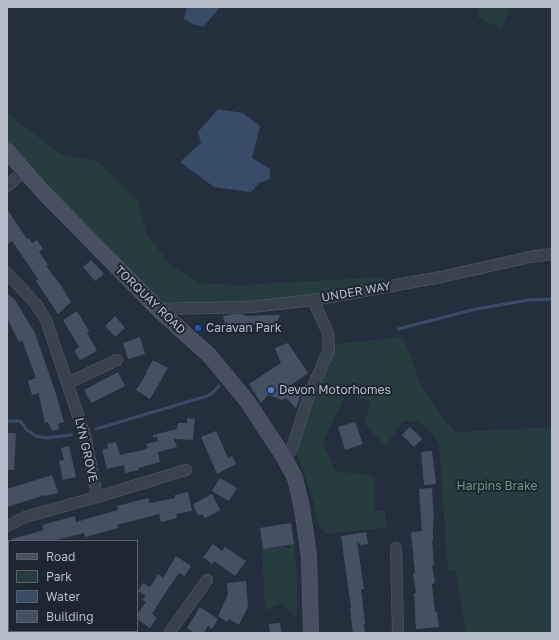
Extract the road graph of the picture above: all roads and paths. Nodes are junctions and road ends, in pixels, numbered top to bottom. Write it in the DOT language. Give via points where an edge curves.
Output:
graph roads {
  1 [pos="7,151"];
  2 [pos="24,171"];
  3 [pos="7,186"];
  4 [pos="552,254"];
  5 [pos="7,273"];
  6 [pos="313,300"];
  7 [pos="158,309"];
  8 [pos="117,360"];
  9 [pos="68,384"];
  10 [pos="284,457"];
  11 [pos="186,470"];
  12 [pos="97,497"];
  13 [pos="7,526"];
  14 [pos="396,548"];
  15 [pos="207,580"];
  16 [pos="169,633"];
  17 [pos="311,633"];
  18 [pos="398,633"];
  1 -- 2 [label="street, TORQUAY ROAD"];
  2 -- 3 [label="street"];
  2 -- 7 [label="street, TORQUAY ROAD"];
  4 -- 6 [label="street, UNDER WAY"];
  5 -- 9 [label="street, LYN GROVE" via="36,304 46,320"];
  6 -- 7 [label="street, UNDER WAY" via="251,307"];
  6 -- 10 [label="street" via="328,333 329,350 309,395 292,451"];
  7 -- 10 [label="street, TORQUAY ROAD" via="215,362 247,401"];
  8 -- 9 [label="street"];
  9 -- 12 [label="street, LYN GROVE" via="86,439"];
  10 -- 17 [label="street, TORQUAY ROAD" via="295,478 302,508 310,565"];
  11 -- 12 [label="street, LYN GROVE"];
  12 -- 13 [label="street" via="25,517"];
  14 -- 18 [label="street"];
  15 -- 16 [label="street"];
}
